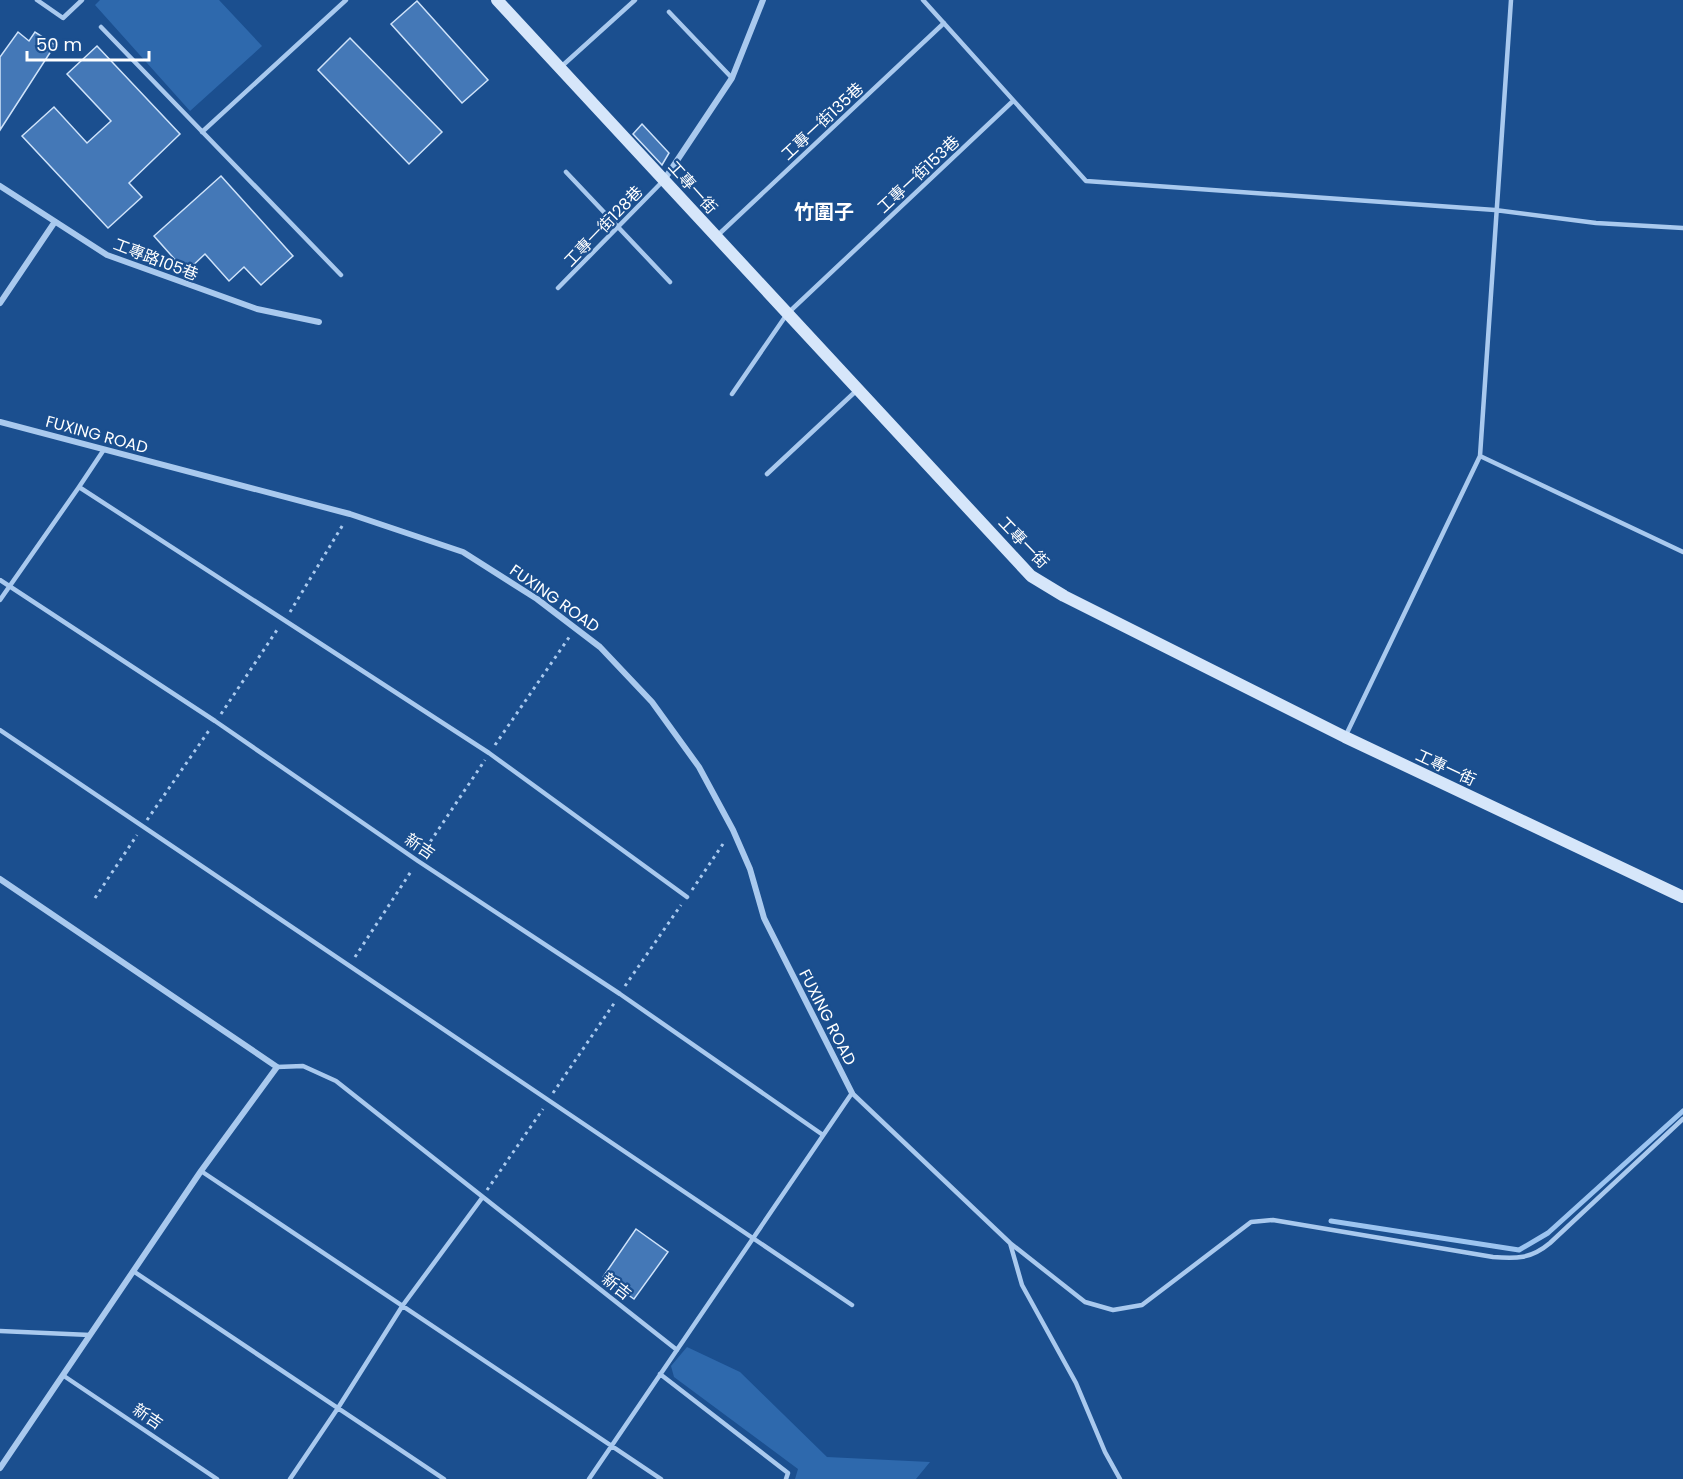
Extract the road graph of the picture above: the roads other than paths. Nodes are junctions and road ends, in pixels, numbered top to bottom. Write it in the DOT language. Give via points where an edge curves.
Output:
graph roads {
  1 [pos="37,0"];
  2 [pos="82,0"];
  3 [pos="346,0"];
  4 [pos="497,0"];
  5 [pos="635,0"];
  6 [pos="763,0"];
  7 [pos="923,0"];
  8 [pos="1510,0"];
  9 [pos="669,12"];
  10 [pos="944,23"];
  11 [pos="101,27"];
  12 [pos="560,68"];
  13 [pos="732,78"];
  14 [pos="1013,100"];
  15 [pos="202,132"];
  16 [pos="566,172"];
  17 [pos="664,180"];
  18 [pos="0,186"];
  19 [pos="1496,210"];
  20 [pos="54,223"];
  21 [pos="619,226"];
  22 [pos="1683,228"];
  23 [pos="716,237"];
  24 [pos="341,275"];
  25 [pos="670,282"];
  26 [pos="558,288"];
  27 [pos="0,303"];
  28 [pos="787,314"];
  29 [pos="319,322"];
  30 [pos="858,389"];
  31 [pos="732,394"];
  32 [pos="0,422"];
  33 [pos="103,451"];
  34 [pos="1480,456"];
  35 [pos="767,474"];
  36 [pos="80,487"];
  37 [pos="1683,552"];
  38 [pos="0,580"];
  39 [pos="10,586"];
  40 [pos="0,600"];
  41 [pos="0,730"];
  42 [pos="1345,737"];
  43 [pos="0,879"];
  44 [pos="687,897"];
  45 [pos="1683,897"];
  46 [pos="277,1067"];
  47 [pos="852,1093"];
  48 [pos="1683,1119"];
  49 [pos="823,1135"];
  50 [pos="201,1171"];
  51 [pos="482,1198"];
  52 [pos="753,1238"];
  53 [pos="1010,1243"];
  54 [pos="133,1270"];
  55 [pos="403,1305"];
  56 [pos="852,1305"];
  57 [pos="0,1331"];
  58 [pos="90,1335"];
  59 [pos="677,1350"];
  60 [pos="660,1374"];
  61 [pos="64,1376"];
  62 [pos="338,1408"];
  63 [pos="612,1446"];
  64 [pos="0,1468"];
  65 [pos="217,1479"];
  66 [pos="290,1479"];
  67 [pos="444,1479"];
  68 [pos="589,1479"];
  69 [pos="661,1479"];
  70 [pos="786,1479"];
  71 [pos="1120,1479"];
  1 -- 2 [label="lane" via="63,18"];
  3 -- 15 [label="lane"];
  4 -- 12 [label="street, 工專一街"];
  5 -- 12 [label="lane"];
  6 -- 13 [label="street"];
  7 -- 10 [label="lane"];
  8 -- 19 [label="lane"];
  9 -- 13 [label="lane"];
  10 -- 14 [label="lane"];
  10 -- 23 [label="lane, 工專一街135巷"];
  11 -- 15 [label="lane"];
  12 -- 17 [label="street, 工專一街"];
  13 -- 17 [label="street"];
  14 -- 19 [label="lane" via="1086,181"];
  14 -- 28 [label="lane, 工專一街153巷"];
  15 -- 24 [label="lane"];
  16 -- 21 [label="lane"];
  17 -- 21 [label="lane, 工專一街128巷"];
  17 -- 23 [label="street, 工專一街"];
  18 -- 20 [label="street, 工專路105巷"];
  19 -- 22 [label="lane" via="1596,223"];
  19 -- 34 [label="lane"];
  20 -- 27 [label="street"];
  20 -- 29 [label="street, 工專路105巷" via="107,255 199,290 257,309"];
  21 -- 25 [label="lane"];
  21 -- 26 [label="lane, 工專一街128巷"];
  23 -- 28 [label="street, 工專一街"];
  28 -- 30 [label="street, 工專一街"];
  28 -- 31 [label="lane, 工專一街153巷"];
  30 -- 35 [label="lane"];
  30 -- 42 [label="street, 工專一街" via="1031,576"];
  32 -- 33 [label="street, FUXING ROAD"];
  33 -- 36 [label="lane"];
  33 -- 47 [label="street, FUXING ROAD" via="350,514 463,552 537,599 600,647 659,710 699,767 750,869 764,918"];
  34 -- 37 [label="lane"];
  34 -- 42 [label="lane"];
  36 -- 39 [label="lane"];
  36 -- 44 [label="lane" via="489,753"];
  38 -- 39 [label="lane, 新吉"];
  39 -- 40 [label="lane"];
  39 -- 49 [label="lane, 新吉" via="620,994"];
  41 -- 52 [label="lane"];
  42 -- 45 [label="street, 工專一街"];
  43 -- 46 [label="street"];
  46 -- 50 [label="street"];
  46 -- 51 [label="lane, 新吉" via="303,1066 336,1081"];
  47 -- 49 [label="lane"];
  47 -- 53 [label="lane"];
  48 -- 53 [label="lane" via="1539,1252 1525,1258 1493,1257 1273,1220 1251,1222 1142,1305 1113,1310 1085,1302"];
  49 -- 52 [label="lane"];
  50 -- 54 [label="street"];
  50 -- 55 [label="lane"];
  51 -- 55 [label="lane"];
  51 -- 59 [label="lane, 新吉"];
  52 -- 56 [label="lane"];
  52 -- 59 [label="lane"];
  53 -- 71 [label="lane" via="1022,1286 1076,1383"];
  54 -- 58 [label="street"];
  54 -- 62 [label="lane"];
  55 -- 62 [label="lane"];
  55 -- 63 [label="lane"];
  57 -- 58 [label="lane"];
  58 -- 61 [label="street"];
  59 -- 60 [label="lane"];
  60 -- 63 [label="lane"];
  60 -- 70 [label="lane" via="788,1473"];
  61 -- 64 [label="street"];
  61 -- 65 [label="lane, 新吉"];
  62 -- 66 [label="lane"];
  62 -- 67 [label="lane"];
  63 -- 68 [label="lane"];
  63 -- 69 [label="lane"];
}
